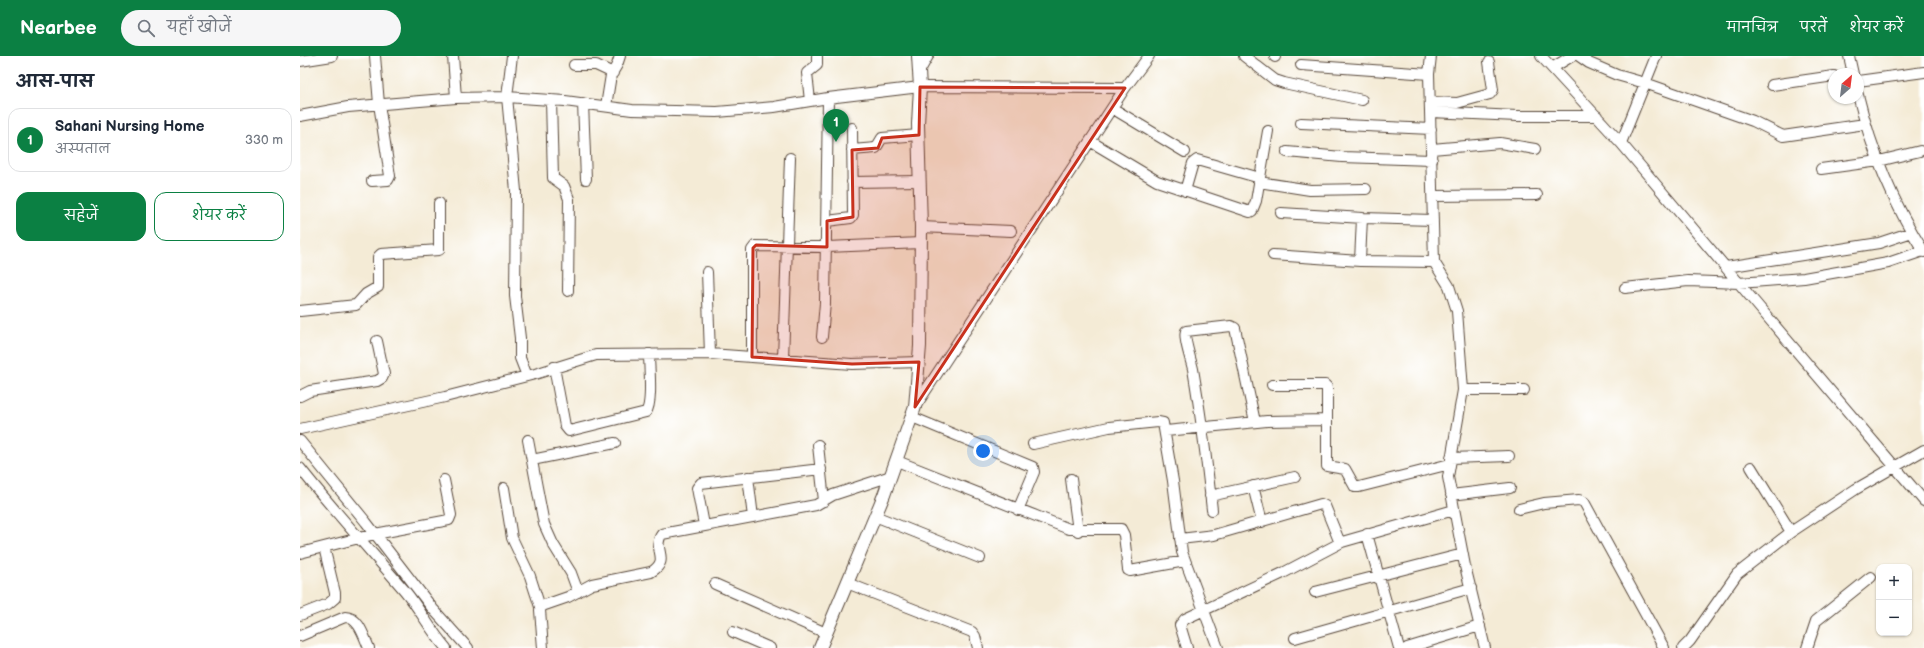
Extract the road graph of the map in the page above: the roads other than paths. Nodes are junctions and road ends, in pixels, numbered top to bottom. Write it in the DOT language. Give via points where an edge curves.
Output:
graph roads {
  1 [pos="332,56"];
  2 [pos="375,56"];
  3 [pos="453,56"];
  4 [pos="512,56"];
  5 [pos="620,56"];
  6 [pos="817,56"];
  7 [pos="918,56"];
  8 [pos="928,56"];
  9 [pos="1149,56"];
  10 [pos="1244,56"];
  11 [pos="1431,56"];
  12 [pos="1541,56"];
  13 [pos="1572,56"];
  14 [pos="1579,56"];
  15 [pos="1656,56"];
  16 [pos="1849,56"];
  17 [pos="595,60"];
  18 [pos="300,61"];
  19 [pos="1489,62"];
  20 [pos="574,65"];
  21 [pos="1301,65"];
  22 [pos="1552,68"];
  23 [pos="1851,68"];
  24 [pos="919,72"];
  25 [pos="1924,72"];
  26 [pos="613,73"];
  27 [pos="1429,74"];
  28 [pos="1864,74"];
  29 [pos="1828,77"];
  30 [pos="1645,82"];
  31 [pos="1772,85"];
  32 [pos="920,87"];
  33 [pos="1125,88"];
  34 [pos="507,97"];
  35 [pos="456,98"];
  36 [pos="828,98"];
  37 [pos="551,100"];
  38 [pos="1362,100"];
  39 [pos="810,101"];
  40 [pos="583,103"];
  41 [pos="379,104"];
  42 [pos="1860,104"];
  43 [pos="606,106"];
  44 [pos="1431,107"];
  45 [pos="1112,108"];
  46 [pos="300,116"];
  47 [pos="1597,116"];
  48 [pos="1301,123"];
  49 [pos="1865,124"];
  50 [pos="852,128"];
  51 [pos="1431,129"];
  52 [pos="1268,131"];
  53 [pos="919,135"];
  54 [pos="1090,141"];
  55 [pos="1621,143"];
  56 [pos="1432,149"];
  57 [pos="1535,149"];
  58 [pos="852,150"];
  59 [pos="1920,151"];
  60 [pos="1185,152"];
  61 [pos="1287,152"];
  62 [pos="790,158"];
  63 [pos="1432,160"];
  64 [pos="1879,161"];
  65 [pos="1821,169"];
  66 [pos="586,179"];
  67 [pos="1260,180"];
  68 [pos="372,181"];
  69 [pos="920,181"];
  70 [pos="852,182"];
  71 [pos="1366,190"];
  72 [pos="1185,191"];
  73 [pos="1433,196"];
  74 [pos="1537,196"];
  75 [pos="439,203"];
  76 [pos="1281,213"];
  77 [pos="1362,218"];
  78 [pos="1433,220"];
  79 [pos="827,221"];
  80 [pos="921,227"];
  81 [pos="1011,232"];
  82 [pos="1912,232"];
  83 [pos="921,243"];
  84 [pos="788,246"];
  85 [pos="827,247"];
  86 [pos="1923,252"];
  87 [pos="1273,255"];
  88 [pos="1360,261"];
  89 [pos="1434,262"];
  90 [pos="1726,267"];
  91 [pos="707,272"];
  92 [pos="1739,283"];
  93 [pos="1625,288"];
  94 [pos="568,291"];
  95 [pos="300,312"];
  96 [pos="822,337"];
  97 [pos="377,341"];
  98 [pos="649,354"];
  99 [pos="710,354"];
  100 [pos="752,357"];
  101 [pos="783,358"];
  102 [pos="919,362"];
  103 [pos="554,367"];
  104 [pos="527,376"];
  105 [pos="1272,385"];
  106 [pos="1463,390"];
  107 [pos="1524,390"];
  108 [pos="300,396"];
  109 [pos="913,412"];
  110 [pos="1327,420"];
  111 [pos="1255,422"];
  112 [pos="1203,428"];
  113 [pos="300,429"];
  114 [pos="1166,431"];
  115 [pos="528,440"];
  116 [pos="300,441"];
  117 [pos="615,443"];
  118 [pos="1034,444"];
  119 [pos="818,445"];
  120 [pos="1924,450"];
  121 [pos="1509,456"];
  122 [pos="532,460"];
  123 [pos="897,460"];
  124 [pos="1451,461"];
  125 [pos="1751,467"];
  126 [pos="300,468"];
  127 [pos="1895,468"];
  128 [pos="821,469"];
  129 [pos="891,476"];
  130 [pos="748,477"];
  131 [pos="1296,477"];
  132 [pos="1071,479"];
  133 [pos="444,480"];
  134 [pos="1253,486"];
  135 [pos="504,488"];
  136 [pos="1510,488"];
  137 [pos="1451,495"];
  138 [pos="1210,496"];
  139 [pos="824,501"];
  140 [pos="1924,501"];
  141 [pos="1518,509"];
  142 [pos="1018,510"];
  143 [pos="1212,510"];
  144 [pos="1454,510"];
  145 [pos="875,516"];
  146 [pos="754,517"];
  147 [pos="1262,522"];
  148 [pos="704,525"];
  149 [pos="1078,530"];
  150 [pos="1791,532"];
  151 [pos="1367,534"];
  152 [pos="367,537"];
  153 [pos="1180,539"];
  154 [pos="1340,543"];
  155 [pos="324,547"];
  156 [pos="300,553"];
  157 [pos="1463,554"];
  158 [pos="980,558"];
  159 [pos="1185,561"];
  160 [pos="1379,576"];
  161 [pos="1871,577"];
  162 [pos="847,583"];
  163 [pos="715,584"];
  164 [pos="1471,588"];
  165 [pos="578,592"];
  166 [pos="1315,592"];
  167 [pos="540,608"];
  168 [pos="1204,610"];
  169 [pos="1388,610"];
  170 [pos="301,611"];
  171 [pos="1480,626"];
  172 [pos="733,632"];
  173 [pos="826,633"];
  174 [pos="300,636"];
  175 [pos="1295,638"];
  176 [pos="465,647"];
  177 [pos="369,648"];
  178 [pos="446,648"];
  179 [pos="543,648"];
  180 [pos="770,648"];
  181 [pos="820,648"];
  182 [pos="978,648"];
  183 [pos="1187,648"];
  184 [pos="1218,648"];
  185 [pos="1399,648"];
  186 [pos="1407,648"];
  187 [pos="1486,648"];
  188 [pos="1664,648"];
  189 [pos="1683,648"];
  190 [pos="1808,648"];
  1 -- 18 [label="street"];
  2 -- 41 [label="street"];
  3 -- 35 [label="street"];
  4 -- 34 [label="street"];
  5 -- 26 [label="street"];
  6 -- 39 [label="street" via="817,65 808,70"];
  7 -- 24 [label="main road"];
  8 -- 24 [label="street"];
  9 -- 33 [label="street"];
  10 -- 38 [label="street" via="1284,84"];
  11 -- 27 [label="street"];
  12 -- 22 [label="street"];
  13 -- 22 [label="street"];
  14 -- 30 [label="street" via="1617,75"];
  15 -- 30 [label="street"];
  16 -- 23 [label="street"];
  17 -- 20 [label="street"];
  17 -- 26 [label="street"];
  19 -- 44 [label="street" via="1493,90 1490,94"];
  21 -- 27 [label="street"];
  22 -- 47 [label="street"];
  24 -- 32 [label="main road"];
  25 -- 28 [label="street"];
  26 -- 43 [label="street"];
  27 -- 44 [label="street"];
  29 -- 31 [label="street"];
  30 -- 49 [label="street" via="1753,121 1783,136"];
  30 -- 55 [label="street"];
  32 -- 33 [label="street"];
  32 -- 36 [label="street"];
  32 -- 53 [label="main road"];
  33 -- 45 [label="street"];
  34 -- 35 [label="street"];
  34 -- 37 [label="street"];
  34 -- 104 [label="street" via="516,191 515,302 520,358"];
  35 -- 41 [label="street"];
  36 -- 39 [label="street"];
  36 -- 79 [label="street"];
  37 -- 40 [label="street"];
  37 -- 94 [label="street" via="553,178 564,186 569,199"];
  39 -- 43 [label="street" via="716,112 632,110"];
  40 -- 43 [label="street"];
  40 -- 66 [label="street"];
  41 -- 46 [label="street"];
  41 -- 68 [label="street" via="390,176 388,180"];
  42 -- 49 [label="street"];
  44 -- 47 [label="street" via="1517,116"];
  44 -- 51 [label="street"];
  45 -- 54 [label="street"];
  45 -- 60 [label="street"];
  47 -- 55 [label="street"];
  48 -- 51 [label="street"];
  49 -- 64 [label="street"];
  50 -- 58 [label="street"];
  51 -- 56 [label="street"];
  52 -- 67 [label="street"];
  53 -- 58 [label="street" via="882,138 876,148"];
  53 -- 69 [label="main road"];
  54 -- 72 [label="street" via="1157,181"];
  54 -- 109 [label="street"];
  55 -- 90 [label="street"];
  56 -- 57 [label="street" via="1500,143"];
  56 -- 63 [label="street"];
  58 -- 70 [label="street"];
  59 -- 64 [label="street"];
  61 -- 63 [label="street"];
  62 -- 84 [label="street"];
  63 -- 73 [label="street"];
  64 -- 65 [label="street"];
  64 -- 82 [label="street"];
  67 -- 71 [label="street" via="1310,190"];
  67 -- 72 [label="street" via="1197,160 1192,163"];
  67 -- 72 [label="street" via="1256,201 1250,212"];
  69 -- 70 [label="street"];
  69 -- 80 [label="main road"];
  70 -- 79 [label="street" via="852,217"];
  73 -- 74 [label="street"];
  73 -- 78 [label="street"];
  75 -- 95 [label="street" via="439,250 381,254 378,257 378,286 356,305"];
  76 -- 77 [label="street"];
  77 -- 78 [label="street"];
  77 -- 88 [label="street"];
  78 -- 89 [label="street"];
  79 -- 85 [label="street"];
  80 -- 81 [label="street"];
  80 -- 83 [label="main road"];
  82 -- 86 [label="street"];
  82 -- 90 [label="street" via="1879,243"];
  83 -- 85 [label="street"];
  83 -- 102 [label="main road"];
  84 -- 85 [label="street"];
  84 -- 100 [label="street" via="756,245 752,250"];
  84 -- 101 [label="street"];
  85 -- 96 [label="street"];
  86 -- 92 [label="street" via="1874,266 1804,278"];
  87 -- 88 [label="street"];
  88 -- 89 [label="street"];
  89 -- 106 [label="street" via="1449,286 1457,311"];
  90 -- 92 [label="street"];
  91 -- 99 [label="street"];
  92 -- 93 [label="street" via="1688,281"];
  92 -- 127 [label="street"];
  97 -- 108 [label="street" via="384,374 382,378 377,381 310,391"];
  98 -- 99 [label="street"];
  98 -- 103 [label="street" via="596,354"];
  98 -- 103 [label="street" via="650,389 646,412 569,431 565,426"];
  99 -- 100 [label="street"];
  100 -- 101 [label="street"];
  101 -- 102 [label="street" via="852,364"];
  102 -- 109 [label="main road"];
  103 -- 104 [label="street"];
  104 -- 113 [label="street"];
  105 -- 110 [label="street" via="1325,385"];
  106 -- 107 [label="street"];
  106 -- 124 [label="street"];
  109 -- 123 [label="main road"];
  109 -- 142 [label="street" via="1033,467 1034,472"];
  110 -- 111 [label="street"];
  110 -- 124 [label="street" via="1327,466 1345,469 1355,487"];
  111 -- 112 [label="street"];
  111 -- 112 [label="street" via="1235,328 1231,326 1190,329 1186,330 1185,335"];
  112 -- 114 [label="street"];
  112 -- 138 [label="street"];
  114 -- 118 [label="street" via="1163,423 1158,422 1109,428"];
  114 -- 153 [label="street"];
  115 -- 122 [label="street"];
  116 -- 152 [label="street"];
  117 -- 122 [label="street"];
  119 -- 128 [label="street"];
  120 -- 127 [label="street"];
  121 -- 124 [label="street"];
  122 -- 165 [label="street" via="544,524 574,579"];
  123 -- 129 [label="main road"];
  123 -- 142 [label="street"];
  124 -- 137 [label="street" via="1448,477"];
  125 -- 150 [label="street"];
  126 -- 152 [label="street"];
  127 -- 140 [label="street"];
  127 -- 150 [label="street" via="1856,489"];
  128 -- 130 [label="street"];
  128 -- 139 [label="street"];
  129 -- 139 [label="street" via="833,495"];
  129 -- 145 [label="main road"];
  130 -- 146 [label="street"];
  130 -- 148 [label="street" via="699,484 697,488"];
  131 -- 134 [label="street"];
  132 -- 149 [label="street"];
  133 -- 152 [label="street" via="451,515 449,520"];
  134 -- 138 [label="street"];
  134 -- 147 [label="street"];
  135 -- 167 [label="street" via="512,538 530,576"];
  136 -- 137 [label="street"];
  137 -- 144 [label="street"];
  138 -- 143 [label="street"];
  139 -- 146 [label="street" via="816,505"];
  141 -- 188 [label="street" via="1544,503 1579,500 1584,502"];
  142 -- 149 [label="street" via="1059,526"];
  144 -- 151 [label="street"];
  144 -- 157 [label="street"];
  145 -- 158 [label="street"];
  145 -- 162 [label="main road"];
  146 -- 148 [label="street"];
  147 -- 153 [label="street" via="1214,535"];
  147 -- 154 [label="street" via="1321,504 1325,506"];
  148 -- 165 [label="street" via="662,534 658,541 661,560 657,569 592,584"];
  149 -- 159 [label="street" via="1123,530 1128,570 1132,572"];
  150 -- 189 [label="street" via="1737,574"];
  151 -- 154 [label="street"];
  151 -- 160 [label="street"];
  152 -- 155 [label="street"];
  152 -- 176 [label="street"];
  152 -- 178 [label="street"];
  153 -- 159 [label="street"];
  154 -- 168 [label="street"];
  155 -- 156 [label="street"];
  155 -- 170 [label="street" via="336,592 335,598 328,604"];
  157 -- 160 [label="street"];
  157 -- 164 [label="street"];
  159 -- 168 [label="street"];
  160 -- 166 [label="street"];
  160 -- 169 [label="street"];
  161 -- 190 [label="street" via="1816,621"];
  162 -- 173 [label="main road"];
  162 -- 182 [label="street" via="972,632 976,636"];
  163 -- 173 [label="street"];
  164 -- 169 [label="street"];
  164 -- 171 [label="street"];
  165 -- 167 [label="street"];
  167 -- 179 [label="street"];
  168 -- 183 [label="street" via="1181,623"];
  168 -- 184 [label="street"];
  169 -- 175 [label="street"];
  169 -- 185 [label="street"];
  171 -- 186 [label="street"];
  171 -- 187 [label="street"];
  172 -- 180 [label="street"];
  173 -- 181 [label="main road"];
  174 -- 177 [label="street" via="349,617 356,620"];
}
